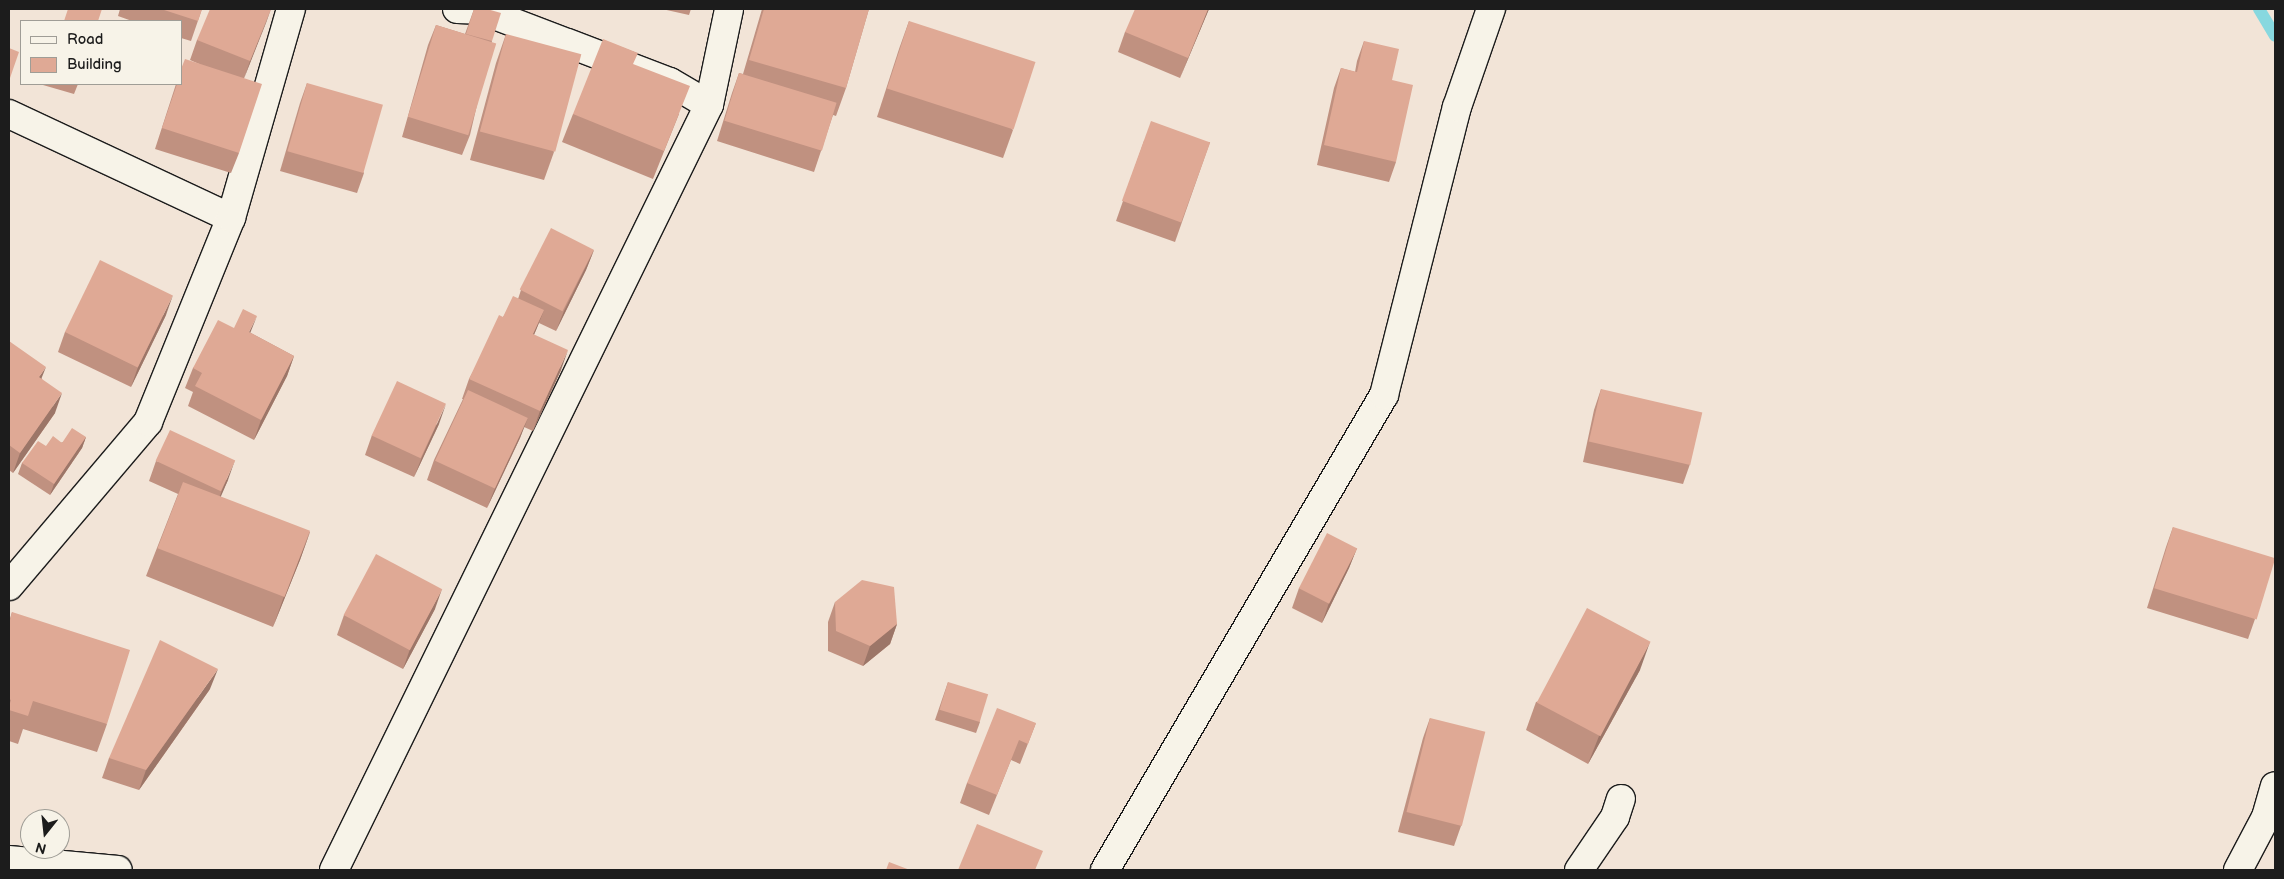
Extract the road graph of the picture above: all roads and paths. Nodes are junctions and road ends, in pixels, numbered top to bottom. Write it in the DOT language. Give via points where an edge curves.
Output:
graph roads {
  1 [pos="291,9"];
  2 [pos="457,9"];
  3 [pos="729,9"];
  4 [pos="1491,9"];
  5 [pos="709,105"];
  6 [pos="9,114"];
  7 [pos="231,218"];
  8 [pos="9,586"];
  9 [pos="2275,786"];
  10 [pos="1621,798"];
  11 [pos="9,860"];
  12 [pos="118,870"];
  13 [pos="334,870"];
  14 [pos="1105,870"];
  15 [pos="1579,870"];
  16 [pos="2238,870"];
  1 -- 7 [label="street"];
  2 -- 5 [label="street" via="482,10 670,82"];
  3 -- 5 [label="street"];
  4 -- 14 [label="street" via="1457,106 1384,395"];
  5 -- 13 [label="street"];
  6 -- 7 [label="street"];
  7 -- 8 [label="street" via="148,422"];
  9 -- 16 [label="street" via="2266,818"];
  10 -- 15 [label="street" via="1616,817"];
  11 -- 12 [label="street"];
}
